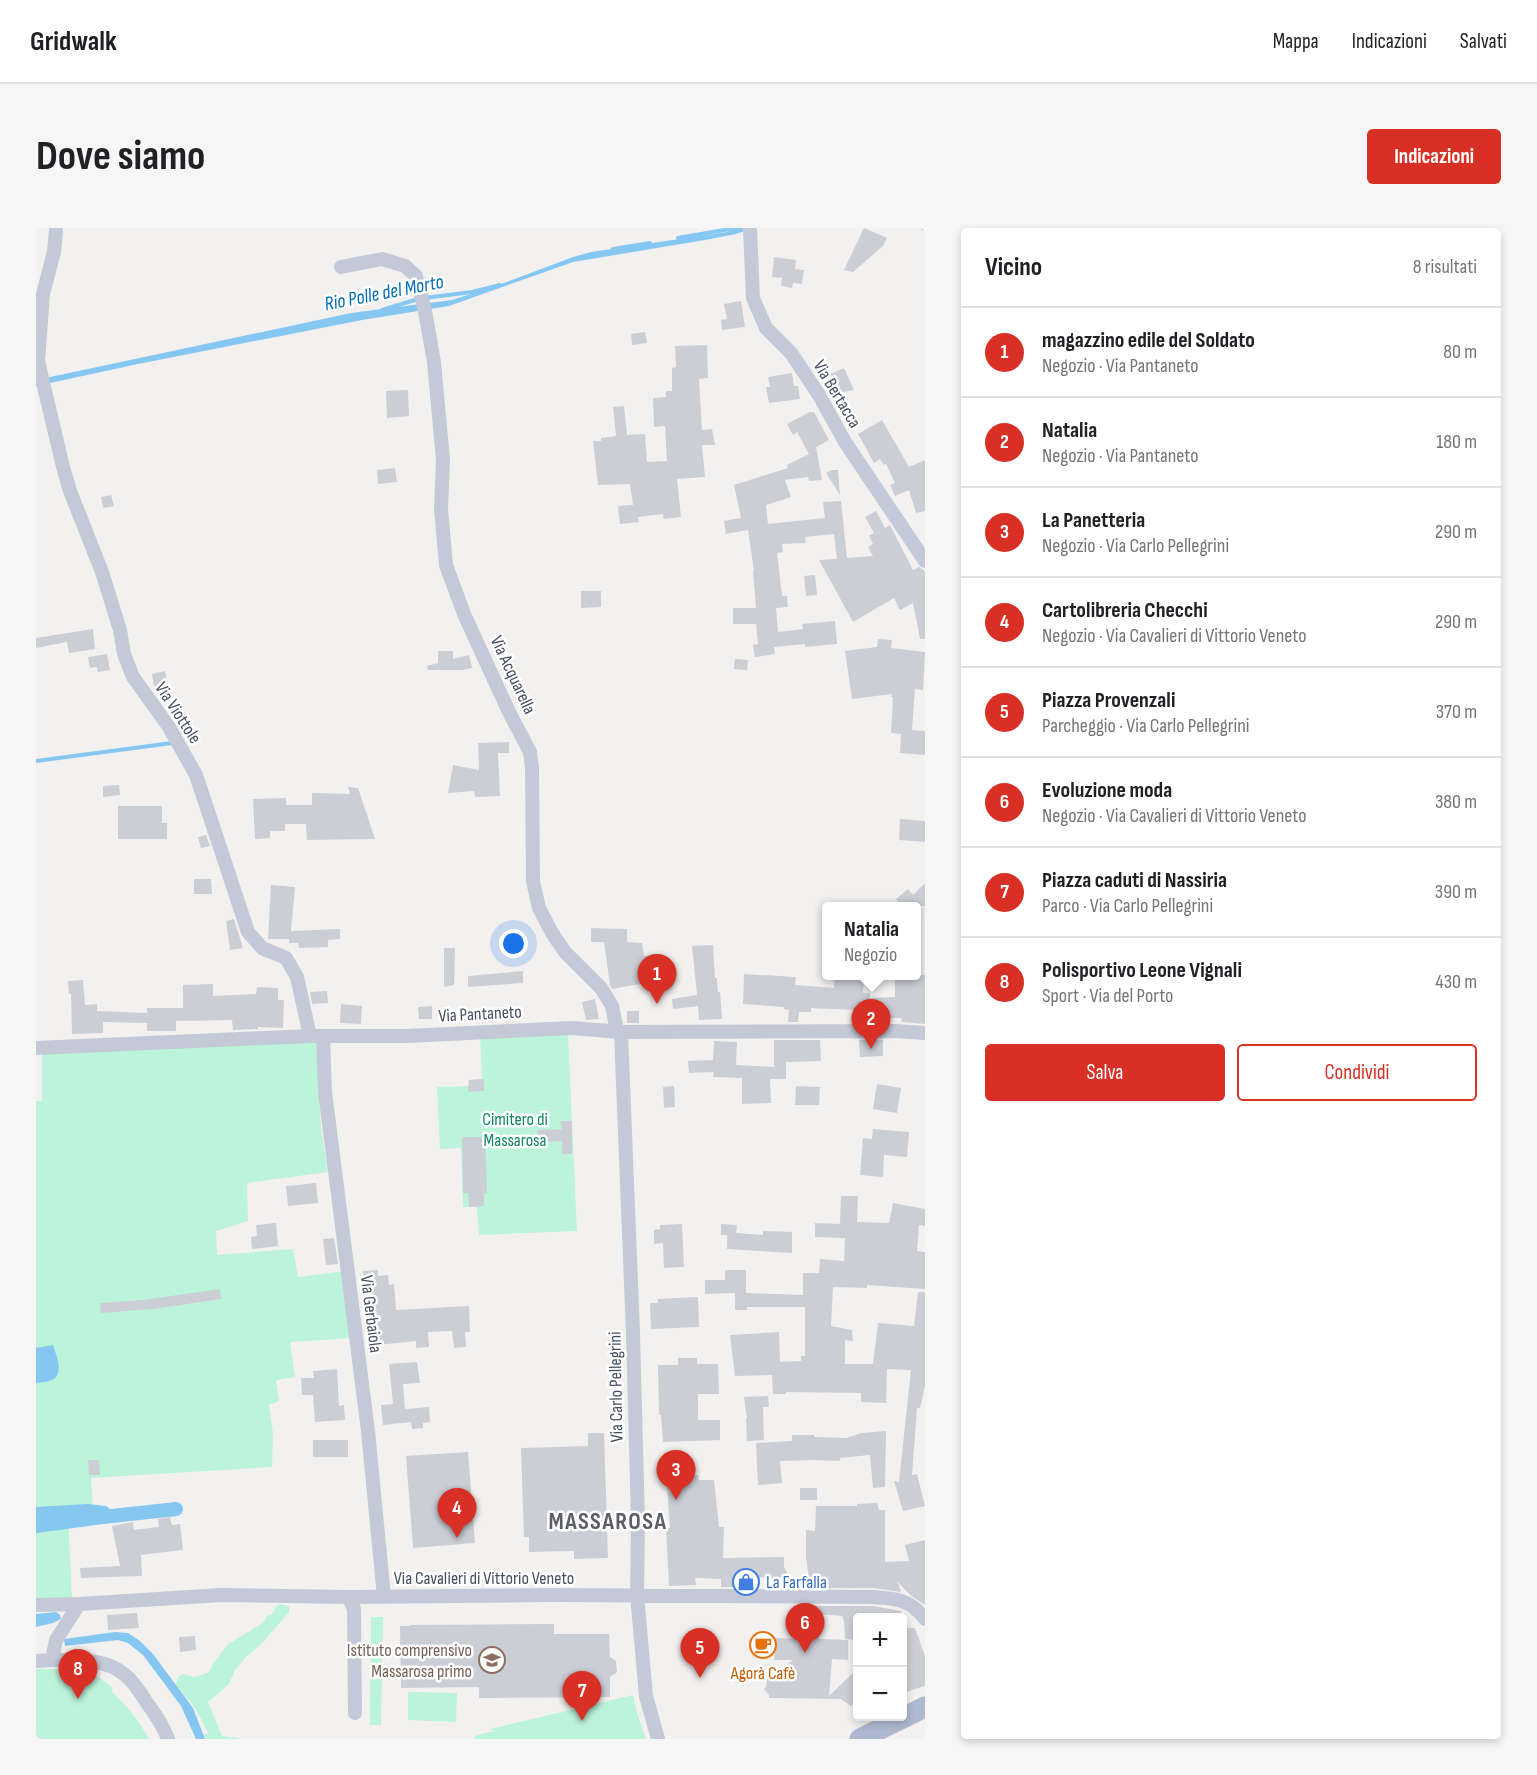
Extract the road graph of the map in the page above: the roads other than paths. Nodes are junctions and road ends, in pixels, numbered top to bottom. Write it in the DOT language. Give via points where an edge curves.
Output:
graph roads {
  1 [pos="56,231"];
  2 [pos="751,232"];
  3 [pos="341,267"];
  4 [pos="925,561"];
  5 [pos="619,1031"];
  6 [pos="925,1033"];
  7 [pos="316,1036"];
  8 [pos="36,1048"];
  9 [pos="384,1596"];
  10 [pos="637,1596"];
  11 [pos="349,1597"];
  12 [pos="79,1604"];
  13 [pos="36,1605"];
  14 [pos="925,1620"];
  15 [pos="52,1660"];
  16 [pos="36,1661"];
  17 [pos="925,1707"];
  18 [pos="355,1713"];
  19 [pos="168,1739"];
  20 [pos="658,1739"];
  21 [pos="860,1739"];
  1 -- 7 [label="street, Via Viottole" via="43,294 38,361 70,491 102,572 132,677 169,727 196,775 248,932 262,948 286,958 297,977"];
  2 -- 4 [label="street, Via Bertacca" via="753,298 766,328 791,353"];
  3 -- 5 [label="street, Via Acquarella" via="382,259 405,266 416,276 434,362 443,460 441,509 446,565 464,614 530,752 532,881 538,908 565,951 601,988 612,1006"];
  5 -- 6 [label="street, Via Pantaneto"];
  5 -- 7 [label="street, Via Pantaneto" via="572,1028"];
  5 -- 10 [label="street, Via Carlo Pellegrini" via="633,1333"];
  7 -- 8 [label="street, Via Pantaneto"];
  7 -- 9 [label="street, Via Gerbaiola" via="367,1420"];
  9 -- 10 [label="street, Via Cavalieri di Vittorio Veneto"];
  9 -- 11 [label="street, Via Cavalieri di Vittorio Veneto"];
  10 -- 14 [label="street, Via Cavalieri di Vittorio Veneto" via="900,1599 917,1609"];
  10 -- 20 [label="street, Via Carlo Pellegrini" via="646,1696"];
  11 -- 12 [label="street, Via Cavalieri di Vittorio Veneto" via="221,1596"];
  11 -- 18 [label="street" via="354,1609"];
  12 -- 13 [label="street, Via Cavalieri di Vittorio Veneto"];
  12 -- 15 [label="street" via="56,1640"];
  15 -- 16 [label="street"];
  15 -- 19 [label="street" via="85,1660 124,1674 164,1726"];
  17 -- 21 [label="main road"];
}
